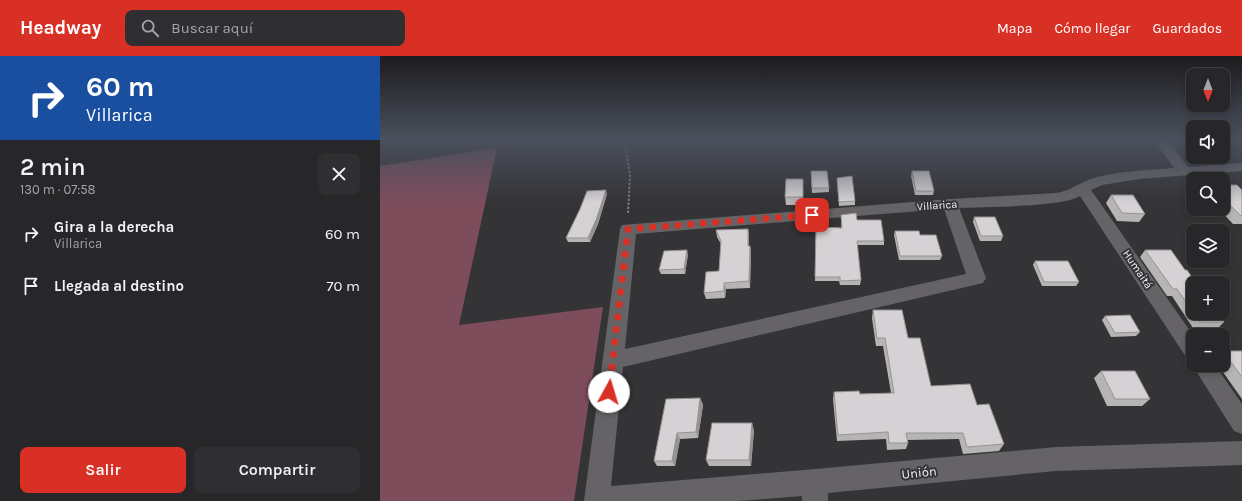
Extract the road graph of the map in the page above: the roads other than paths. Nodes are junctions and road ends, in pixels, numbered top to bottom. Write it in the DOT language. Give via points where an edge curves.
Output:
graph roads {
  1 [pos="1175,160"];
  2 [pos="1242,167"];
  3 [pos="1185,172"];
  4 [pos="1082,188"];
  5 [pos="950,204"];
  6 [pos="1186,341"];
  7 [pos="612,361"];
  8 [pos="1208,372"];
  9 [pos="1242,423"];
  10 [pos="1242,452"];
  11 [pos="815,492"];
  12 [pos="597,501"];
  1 -- 3 [label="street"];
  2 -- 3 [label="street, Villarica"];
  3 -- 4 [label="street, Villarica" via="1100,181"];
  4 -- 5 [label="street, Villarica" via="1071,195 1056,198"];
  4 -- 6 [label="street, Humaitá"];
  5 -- 7 [label="street" via="977,278"];
  5 -- 7 [label="street, Villarica" via="628,229"];
  7 -- 12 [label="street"];
  8 -- 9 [label="street"];
  10 -- 11 [label="street, Unión" via="1056,459"];
  11 -- 12 [label="street, Unión"];
}
